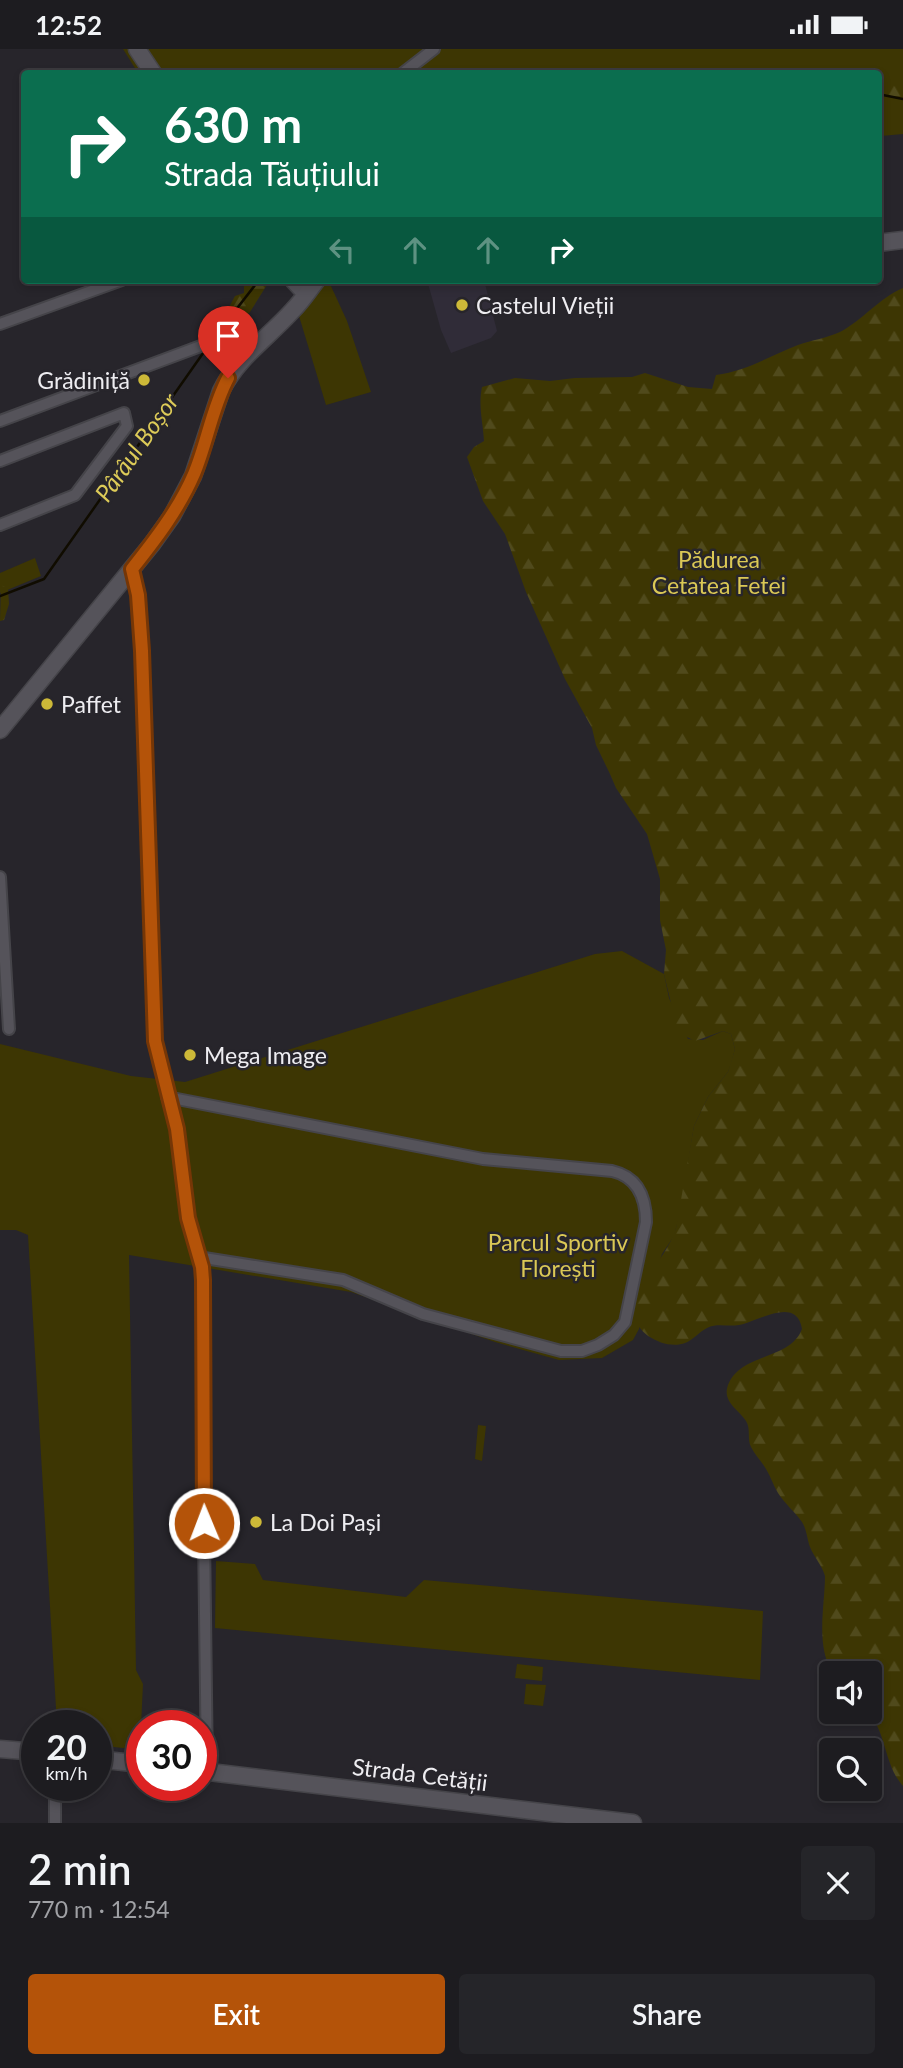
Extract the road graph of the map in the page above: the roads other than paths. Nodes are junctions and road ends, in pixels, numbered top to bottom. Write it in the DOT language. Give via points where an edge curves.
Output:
graph roads {
  1 [pos="137,49"];
  2 [pos="435,49"];
  3 [pos="151,70"];
  4 [pos="407,70"];
  5 [pos="903,240"];
  6 [pos="882,243"];
  7 [pos="111,284"];
  8 [pos="299,290"];
  9 [pos="0,324"];
  10 [pos="222,338"];
  11 [pos="0,421"];
  12 [pos="0,461"];
  13 [pos="0,524"];
  14 [pos="132,569"];
  15 [pos="0,730"];
  16 [pos="0,877"];
  17 [pos="9,1029"];
  18 [pos="167,1097"];
  19 [pos="198,1257"];
  20 [pos="204,1710"];
  21 [pos="0,1749"];
  22 [pos="21,1751"];
  23 [pos="217,1773"];
  24 [pos="55,1801"];
  25 [pos="55,1823"];
  26 [pos="633,1823"];
  1 -- 3 [label="main road"];
  2 -- 4 [label="street"];
  5 -- 6 [label="main road"];
  7 -- 9 [label="street"];
  8 -- 14 [label="main road" via="228,378 184,495"];
  10 -- 11 [label="street"];
  12 -- 13 [label="street" via="124,413 127,426 75,495"];
  14 -- 15 [label="main road"];
  14 -- 18 [label="street" via="141,640 155,1041"];
  16 -- 17 [label="street"];
  18 -- 19 [label="street" via="177,1129 188,1218"];
  18 -- 19 [label="street" via="483,1159 621,1173 636,1184 646,1206 625,1322 598,1345 570,1352 423,1314 343,1280"];
  19 -- 20 [label="street" via="203,1280"];
  21 -- 22 [label="main road"];
  23 -- 26 [label="main road, Strada Cetății"];
  24 -- 25 [label="street"];
}
